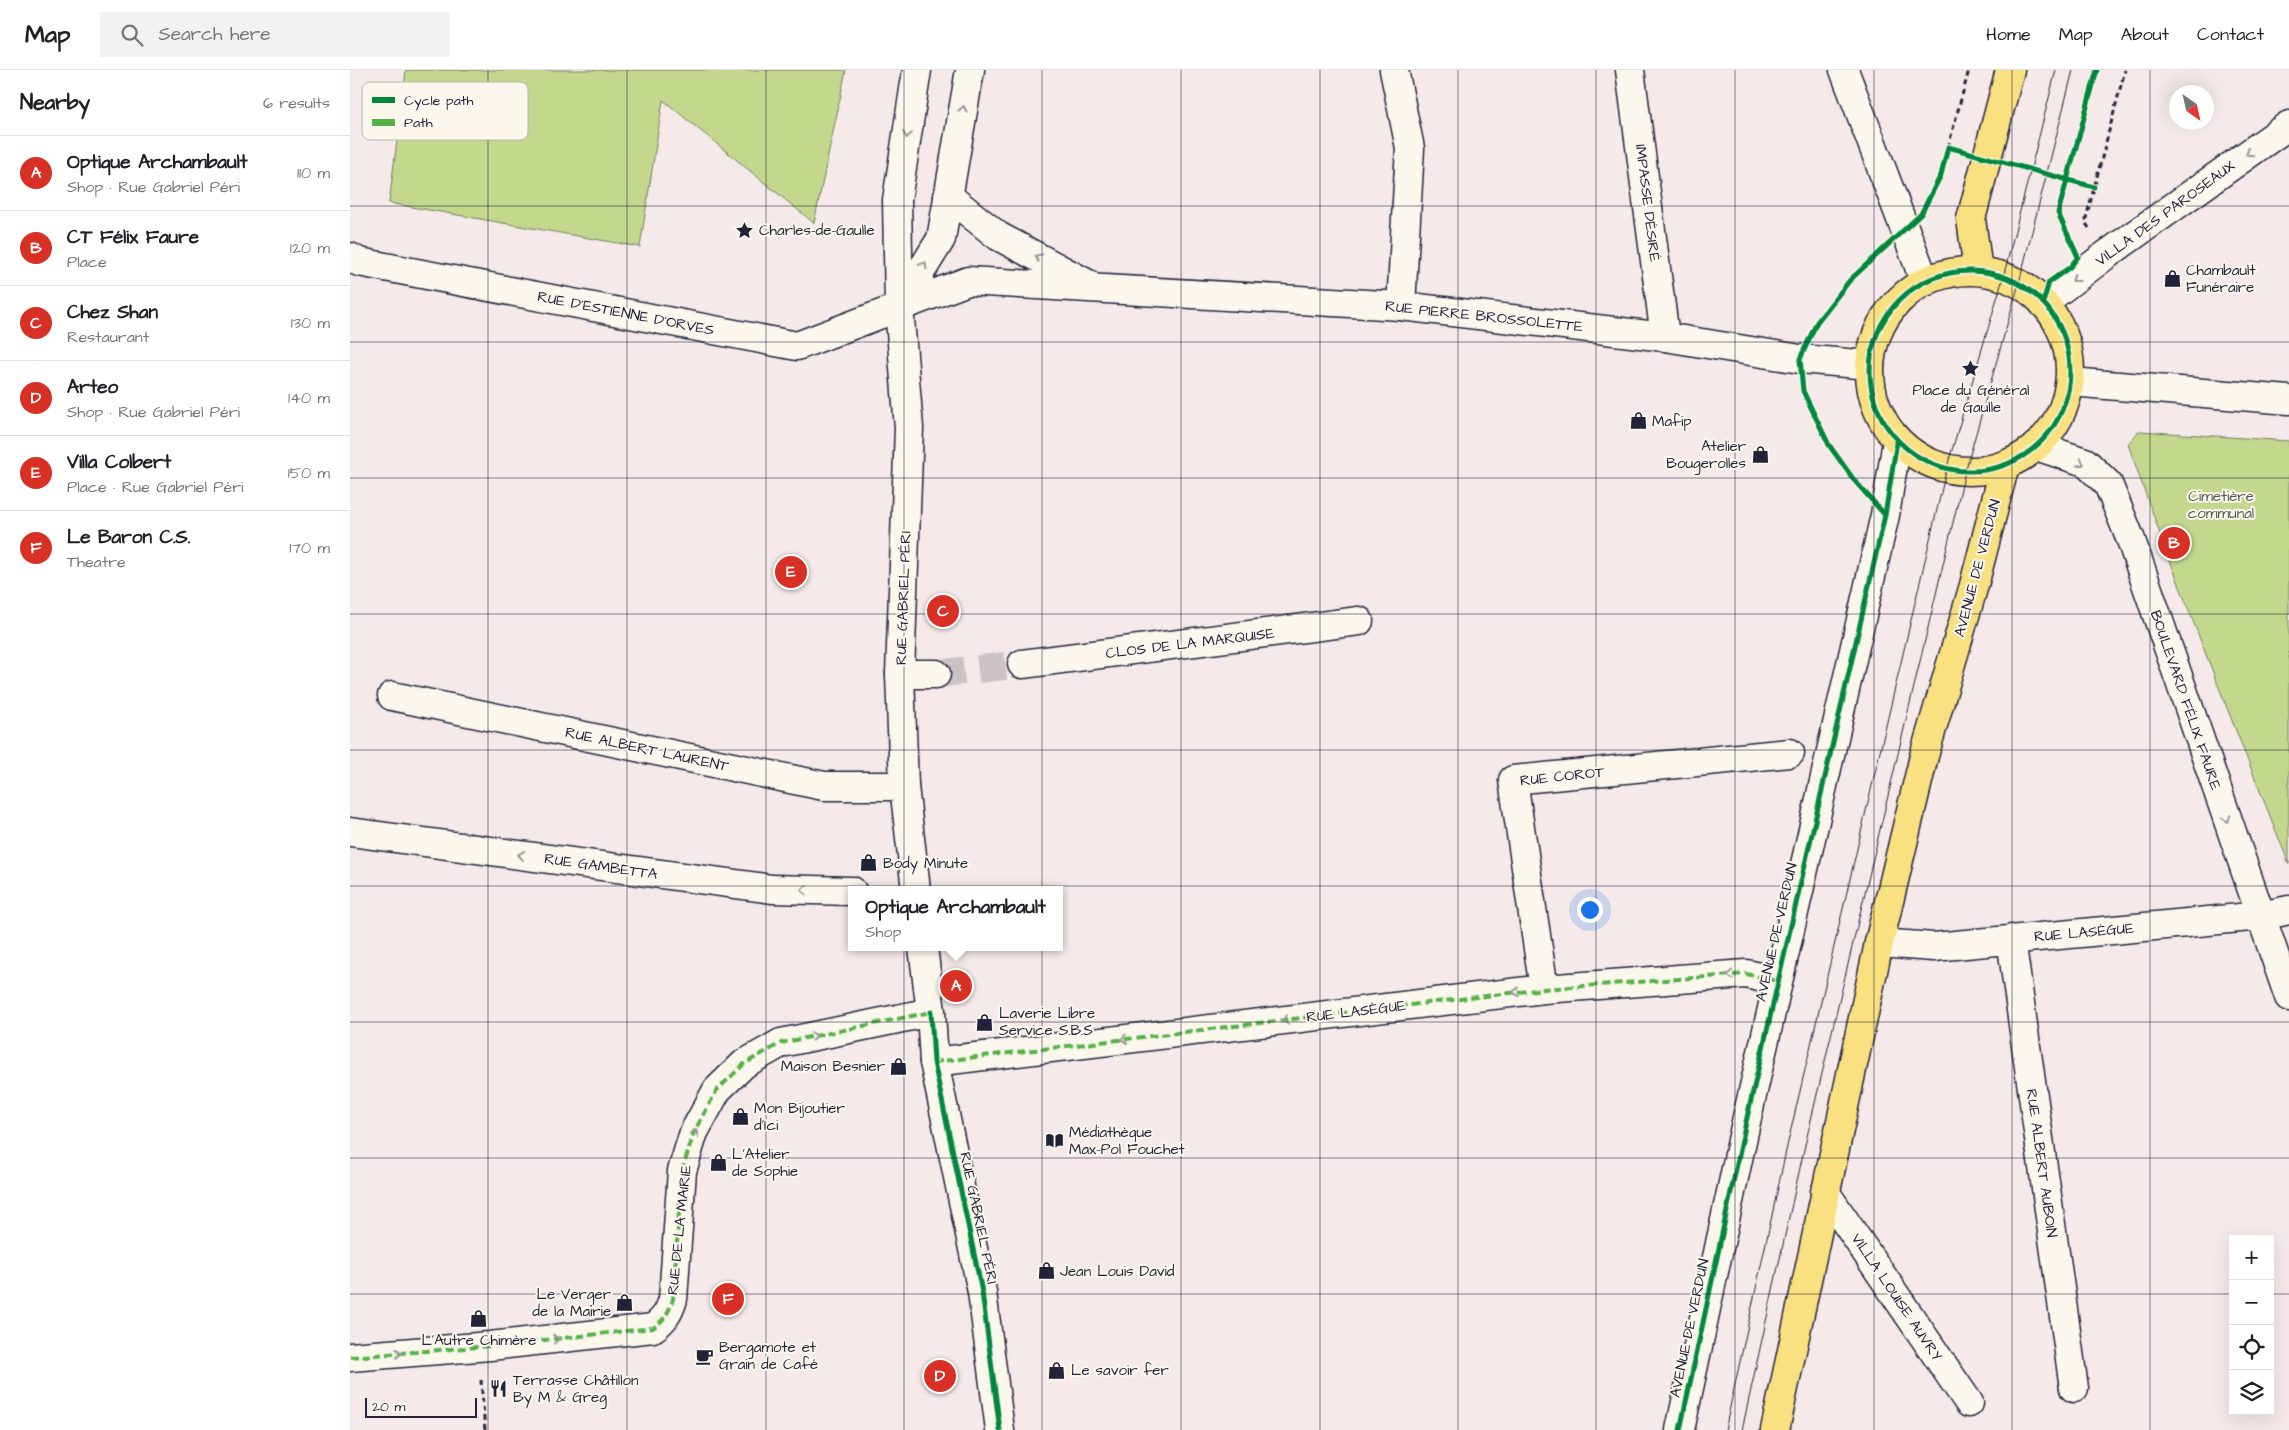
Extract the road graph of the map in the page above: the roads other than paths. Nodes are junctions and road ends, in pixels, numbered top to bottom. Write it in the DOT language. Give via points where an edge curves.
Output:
graph roads {
  1 [pos="917,70"];
  2 [pos="970,70"];
  3 [pos="1394,70"];
  4 [pos="1630,70"];
  5 [pos="1844,70"];
  6 [pos="2010,70"];
  7 [pos="2289,125"];
  8 [pos="948,196"];
  9 [pos="350,257"];
  10 [pos="1978,271"];
  11 [pos="1925,282"];
  12 [pos="1096,289"];
  13 [pos="2042,303"];
  14 [pos="1401,306"];
  15 [pos="899,307"];
  16 [pos="1665,336"];
  17 [pos="1870,365"];
  18 [pos="2070,382"];
  19 [pos="2289,400"];
  20 [pos="1897,441"];
  21 [pos="2036,446"];
  22 [pos="2005,465"];
  23 [pos="1359,621"];
  24 [pos="1022,664"];
  25 [pos="900,674"];
  26 [pos="936,674"];
  27 [pos="392,696"];
  28 [pos="1790,753"];
  29 [pos="904,786"];
  30 [pos="350,832"];
  31 [pos="916,886"];
  32 [pos="848,891"];
  33 [pos="2289,910"];
  34 [pos="2261,916"];
  35 [pos="2010,939"];
  36 [pos="1880,943"];
  37 [pos="924,951"];
  38 [pos="1778,981"];
  39 [pos="1544,989"];
  40 [pos="2289,997"];
  41 [pos="932,1012"];
  42 [pos="934,1062"];
  43 [pos="1825,1192"];
  44 [pos="350,1357"];
  45 [pos="2074,1388"];
  46 [pos="1969,1403"];
  47 [pos="1000,1430"];
  48 [pos="1680,1430"];
  49 [pos="1775,1430"];
  1 -- 15 [label="street, RUE GABRIEL PÉRI, one-way" via="897,200"];
  8 -- 2 [label="street, one-way"];
  3 -- 14 [label="street" via="1410,148"];
  4 -- 16 [label="street, IMPASSE DÉSIRÉ"];
  5 -- 11 [label="street"];
  6 -- 10 [label="main road" via="1971,219"];
  7 -- 13 [label="street, VILLA DES PAROSEAUX, one-way"];
  12 -- 8 [label="street, RUE PIERRE BROSSOLETTE, one-way" via="998,236"];
  15 -- 8 [label="street, one-way" via="941,239"];
  9 -- 15 [label="street, RUE D'ESTIENNE D'ORVES" via="797,346"];
  10 -- 11 [label="main road" via="1950,273"];
  10 -- 13 [label="main road" via="2019,283"];
  11 -- 17 [label="main road" via="1897,303 1878,331"];
  12 -- 14 [label="street, RUE PIERRE BROSSOLETTE"];
  12 -- 15 [label="street, RUE PIERRE BROSSOLETTE" via="968,281"];
  13 -- 18 [label="main road" via="2058,324 2069,352"];
  14 -- 16 [label="street, RUE PIERRE BROSSOLETTE"];
  15 -- 25 [label="street, RUE GABRIEL PÉRI" via="909,428"];
  16 -- 17 [label="street, RUE PIERRE BROSSOLETTE" via="1800,359"];
  17 -- 20 [label="main road" via="1872,392 1881,418"];
  18 -- 19 [label="street"];
  18 -- 21 [label="main road" via="2064,406 2053,428"];
  20 -- 22 [label="main road" via="1924,460 1964,472"];
  20 -- 38 [label="street, AVENUE DE VERDUN" via="1885,515"];
  21 -- 22 [label="main road"];
  21 -- 34 [label="street, BOULEVARD FÉLIX FAURE, one-way" via="2084,462 2108,484 2131,540"];
  22 -- 36 [label="main road, AVENUE DE VERDUN" via="1924,756"];
  23 -- 24 [label="street, CLOS DE LA MARQUISE"];
  25 -- 26 [label="street"];
  25 -- 29 [label="street, RUE GABRIEL PÉRI"];
  27 -- 29 [label="street, RUE ALBERT LAURENT" via="824,786"];
  28 -- 39 [label="street, RUE COROT" via="1513,780"];
  29 -- 31 [label="street, RUE GABRIEL PÉRI"];
  32 -- 30 [label="street, RUE GAMBETTA, one-way" via="772,889"];
  33 -- 34 [label="street, RUE LASÈGUE"];
  34 -- 35 [label="street, RUE LASÈGUE"];
  34 -- 40 [label="street, BOULEVARD FÉLIX FAURE"];
  35 -- 36 [label="street, RUE LASÈGUE" via="1934,947"];
  35 -- 45 [label="street, RUE ALBERT AUBOIN"];
  36 -- 43 [label="main road, AVENUE DE VERDUN"];
  37 -- 41 [label="street, RUE GABRIEL PÉRI"];
  38 -- 39 [label="street, RUE LASÈGUE, one-way" via="1746,974"];
  38 -- 48 [label="street, AVENUE DE VERDUN"];
  39 -- 42 [label="street, RUE LASÈGUE, one-way"];
  41 -- 42 [label="street, RUE GABRIEL PÉRI"];
  44 -- 41 [label="street, RUE DE LA MAIRIE, one-way" via="653,1328 669,1312 676,1285 682,1171 694,1132 717,1090 744,1064 782,1043"];
  42 -- 47 [label="street, RUE GABRIEL PÉRI" via="982,1292"];
  43 -- 46 [label="street, VILLA LOUISE AUVRY"];
  43 -- 49 [label="main road, AVENUE DE VERDUN"];
}
